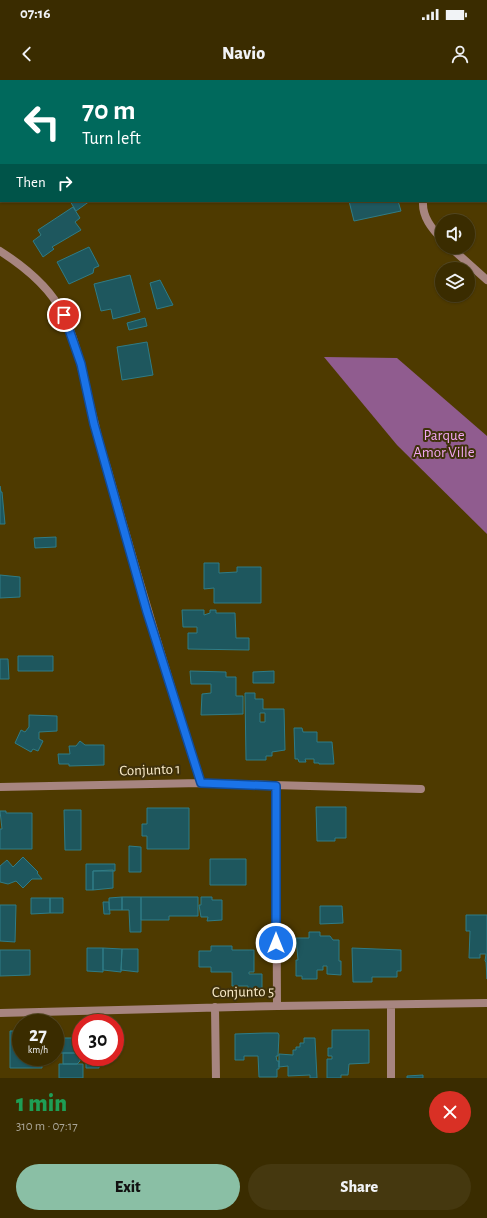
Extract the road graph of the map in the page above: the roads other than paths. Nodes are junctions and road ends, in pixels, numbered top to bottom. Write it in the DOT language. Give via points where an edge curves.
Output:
graph roads {
  1 [pos="423,202"];
  2 [pos="435,230"];
  3 [pos="0,251"];
  4 [pos="458,254"];
  5 [pos="487,280"];
  6 [pos="201,783"];
  7 [pos="276,786"];
  8 [pos="0,787"];
  9 [pos="421,789"];
  10 [pos="487,1003"];
  11 [pos="390,1005"];
  12 [pos="277,1006"];
  13 [pos="215,1007"];
  14 [pos="0,1013"];
  15 [pos="216,1078"];
  16 [pos="391,1078"];
  1 -- 2 [label="street" via="425,214"];
  3 -- 6 [label="street, Conjunto 1" via="41,284 54,298 64,315 81,364 94,424 147,612"];
  4 -- 5 [label="street"];
  6 -- 7 [label="street"];
  6 -- 8 [label="street, Conjunto 1"];
  7 -- 9 [label="street"];
  7 -- 12 [label="street"];
  10 -- 11 [label="street, Conjunto 5"];
  11 -- 12 [label="street, Conjunto 5"];
  11 -- 16 [label="street"];
  12 -- 13 [label="street, Conjunto 5"];
  13 -- 14 [label="street, Conjunto 5"];
  13 -- 15 [label="street"];
}
